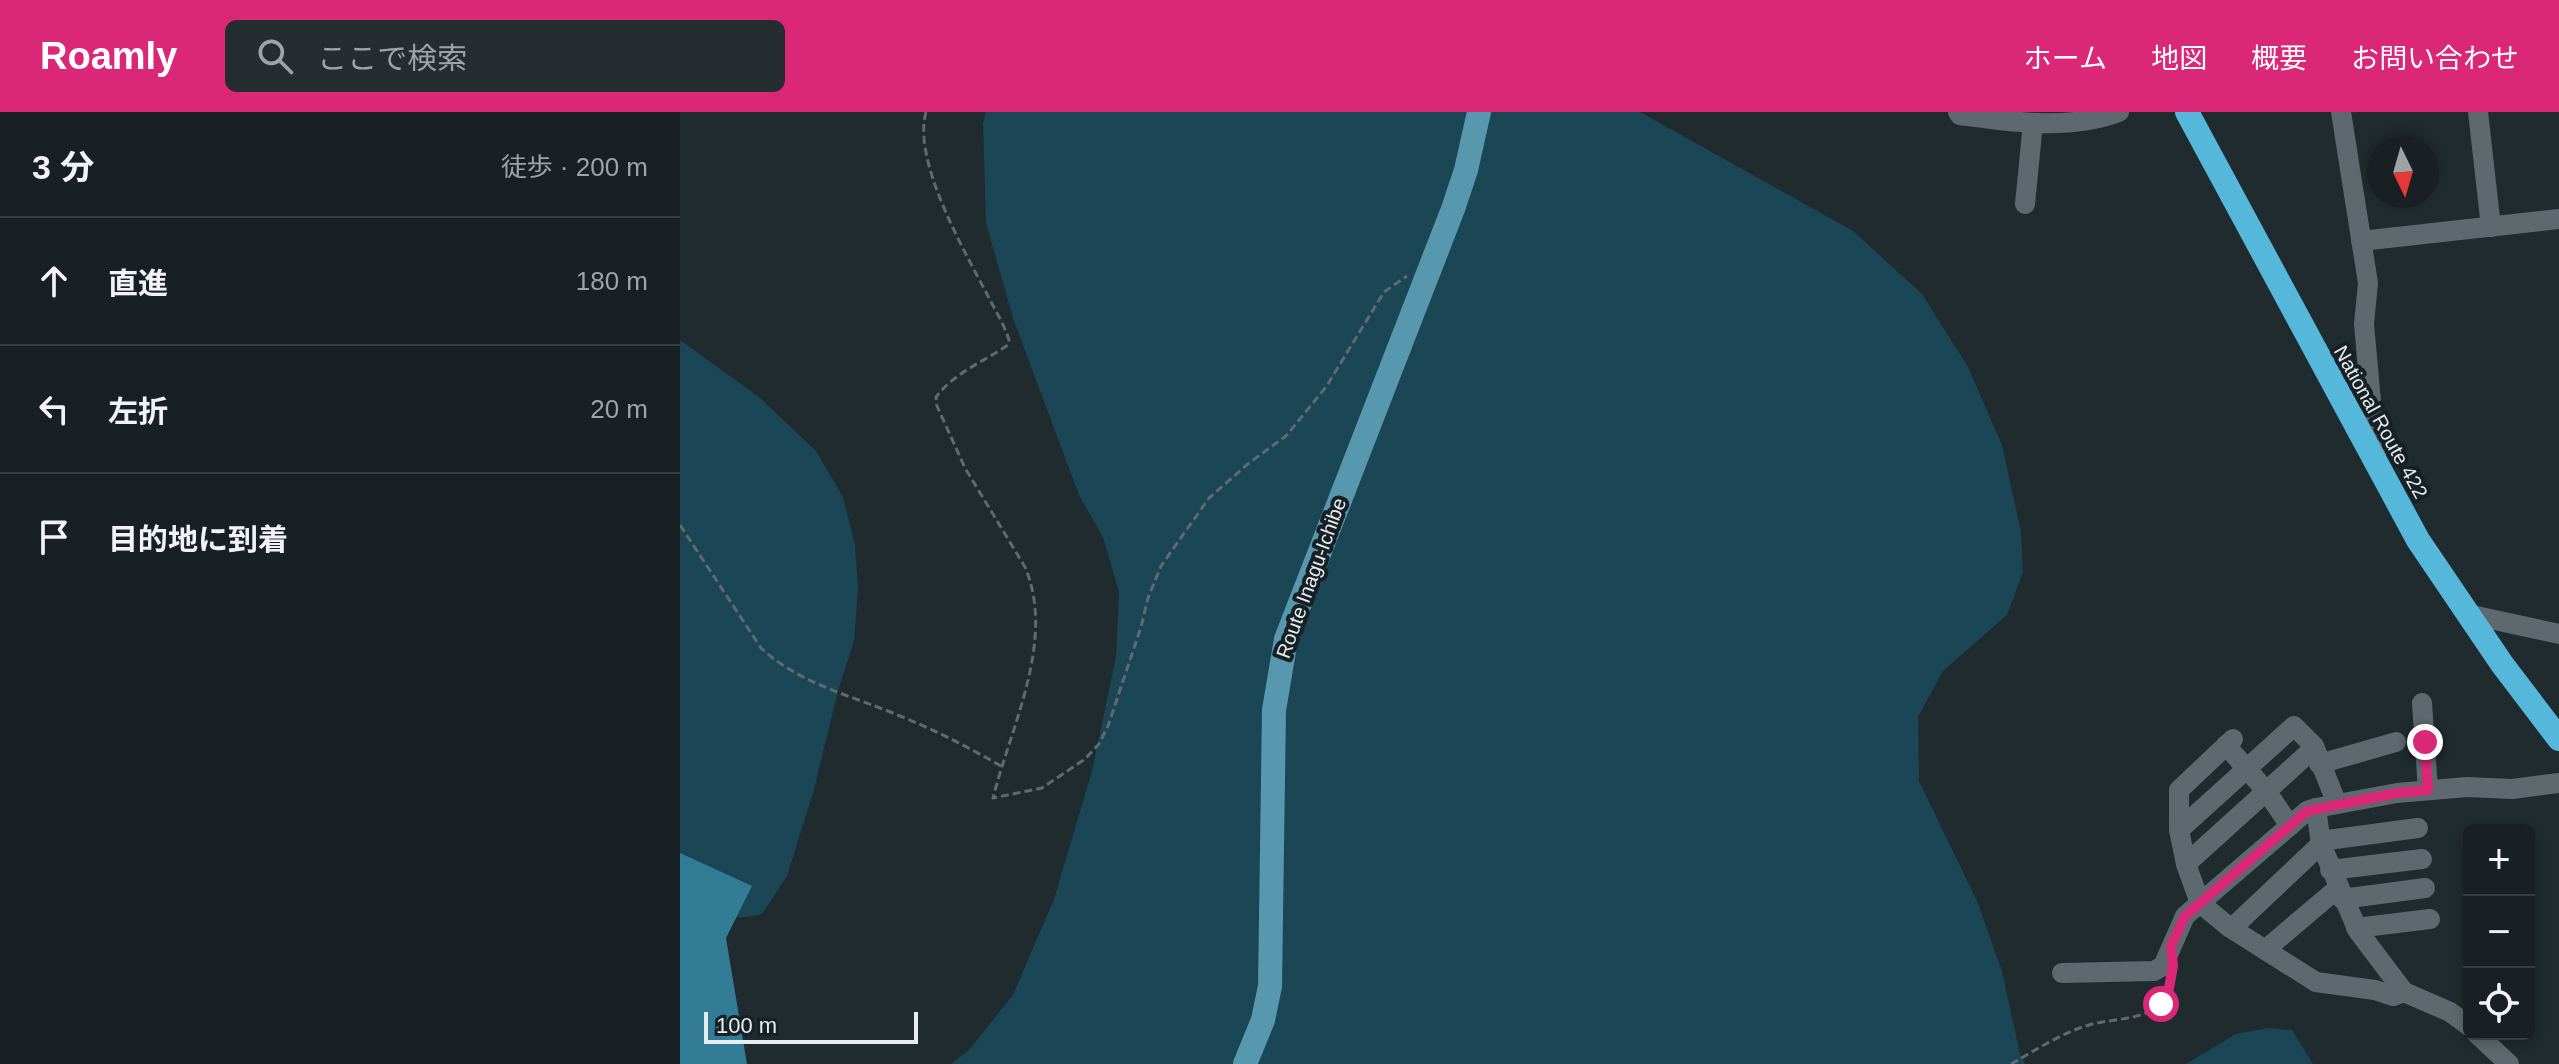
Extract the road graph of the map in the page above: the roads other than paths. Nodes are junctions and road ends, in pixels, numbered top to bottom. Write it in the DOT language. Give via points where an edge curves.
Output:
graph roads {
  1 [pos="1479,112"];
  2 [pos="2119,112"];
  3 [pos="2187,112"];
  4 [pos="2341,112"];
  5 [pos="2478,112"];
  6 [pos="1954,113"];
  7 [pos="2033,123"];
  8 [pos="2025,204"];
  9 [pos="2559,219"];
  10 [pos="2491,227"];
  11 [pos="2361,241"];
  12 [pos="2376,466"];
  13 [pos="2467,614"];
  14 [pos="2559,634"];
  15 [pos="2422,703"];
  16 [pos="2559,739"];
  17 [pos="2396,742"];
  18 [pos="2316,756"];
  19 [pos="2247,769"];
  20 [pos="2559,783"];
  21 [pos="2428,790"];
  22 [pos="2267,792"];
  23 [pos="2326,806"];
  24 [pos="2290,826"];
  25 [pos="2418,828"];
  26 [pos="2179,830"];
  27 [pos="2320,843"];
  28 [pos="2422,859"];
  29 [pos="2186,864"];
  30 [pos="2337,886"];
  31 [pos="2425,888"];
  32 [pos="2200,903"];
  33 [pos="2430,919"];
  34 [pos="2232,928"];
  35 [pos="2356,928"];
  36 [pos="2265,950"];
  37 [pos="2062,973"];
  38 [pos="2404,992"];
  39 [pos="2463,1022"];
  40 [pos="2483,1040"];
  41 [pos="1245,1064"];
  42 [pos="2509,1064"];
  1 -- 41 [label="main road, Route Inagu-Ichibe" via="1453,209 1286,639 1274,710 1270,986"];
  2 -- 7 [label="street"];
  3 -- 12 [label="highway, National Route 422"];
  4 -- 11 [label="street"];
  5 -- 10 [label="street"];
  6 -- 7 [label="street"];
  7 -- 8 [label="street"];
  9 -- 10 [label="street"];
  10 -- 11 [label="street"];
  11 -- 12 [label="street" via="2368,283 2364,324"];
  12 -- 13 [label="highway, National Route 422"];
  13 -- 14 [label="street"];
  13 -- 16 [label="highway, National Route 422"];
  15 -- 21 [label="street"];
  17 -- 18 [label="street"];
  18 -- 19 [label="street" via="2314,746 2294,726"];
  18 -- 22 [label="street"];
  18 -- 23 [label="street"];
  19 -- 22 [label="street"];
  19 -- 26 [label="street"];
  19 -- 26 [label="street" via="2230,742 2179,790"];
  20 -- 21 [label="street"];
  21 -- 23 [label="street"];
  22 -- 24 [label="street"];
  22 -- 29 [label="street"];
  23 -- 24 [label="street" via="2307,811"];
  23 -- 27 [label="street"];
  24 -- 32 [label="street"];
  25 -- 27 [label="street"];
  26 -- 29 [label="street"];
  27 -- 30 [label="street"];
  27 -- 34 [label="street"];
  28 -- 30 [label="street"];
  29 -- 32 [label="street"];
  30 -- 31 [label="street"];
  30 -- 35 [label="street"];
  30 -- 36 [label="street"];
  32 -- 34 [label="street"];
  32 -- 37 [label="street" via="2185,916 2163,966 2154,971"];
  33 -- 35 [label="street"];
  34 -- 36 [label="street"];
  35 -- 38 [label="street"];
  36 -- 38 [label="street" via="2316,982 2393,996"];
  38 -- 39 [label="street"];
  40 -- 42 [label="street"];
}
